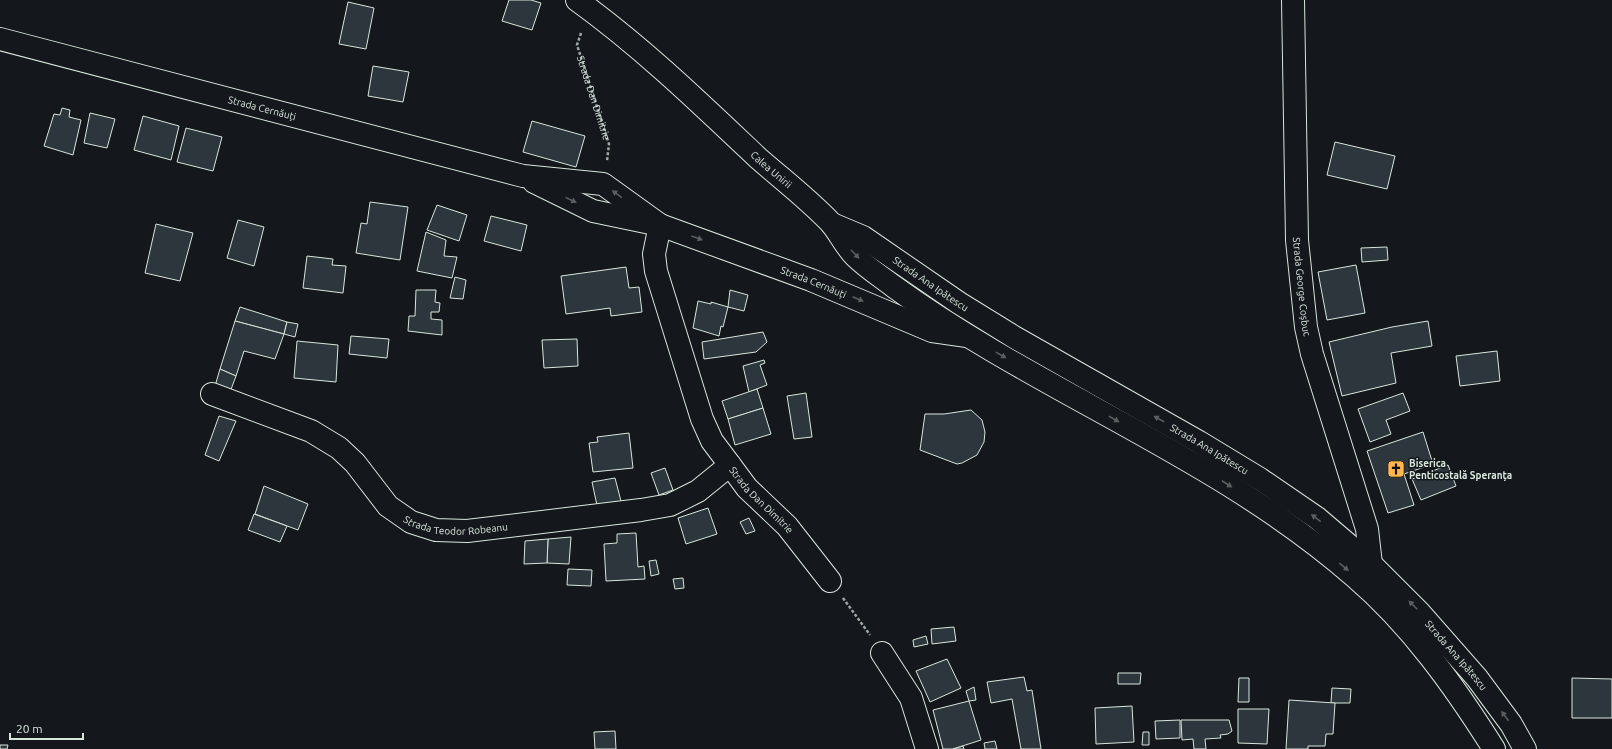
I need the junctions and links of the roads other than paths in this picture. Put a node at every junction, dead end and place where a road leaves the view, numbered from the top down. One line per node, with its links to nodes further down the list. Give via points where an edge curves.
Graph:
1 (1293, 0): 10 (street, Strada George Coșbuc, via 1297,240 1306,327 1312,354 1367,529)
2 (583, 4): 5 (street, Calea Unirii, via 638,47)
3 (0, 39): 4 (street, Strada Cernăuți)
4 (523, 176): 6 (street, Strada Cernăuți, one-way to 6, via 593,211); 6 (street, Strada Cernăuți, one-way to 4, via 603,184)
5 (831, 223): 7 (street, Calea Unirii, one-way to 7, via 854,255); 10 (street, Strada Ana Ipătescu, one-way to 5, via 1317,518 1260,479 959,303 863,237)
6 (660, 225): 7 (street, Strada Cernăuți, one-way to 7, via 811,280 932,331); 9 (street, Strada Dan Dimitrie, via 654,254 656,271 702,419 712,441)
7 (967, 336): 14 (street, Strada Ana Ipătescu, one-way to 14, via 1206,471 1310,540 1356,578 1398,619 1468,708)
8 (212, 394): 9 (street, Strada Teodor Robeanu, via 310,431 339,448 355,463 388,506 411,522 436,530 467,531 670,505 698,491)
9 (730, 465): 11 (street, Strada Dan Dimitrie, via 747,488 787,526)
10 (1371, 564): 15 (street, Strada Ana Ipătescu, one-way to 10, via 1511,724 1478,678 1419,612)
11 (830, 581)
12 (882, 653): 13 (street, via 911,698)
13 (927, 749)
14 (1494, 749)
15 (1525, 749)

